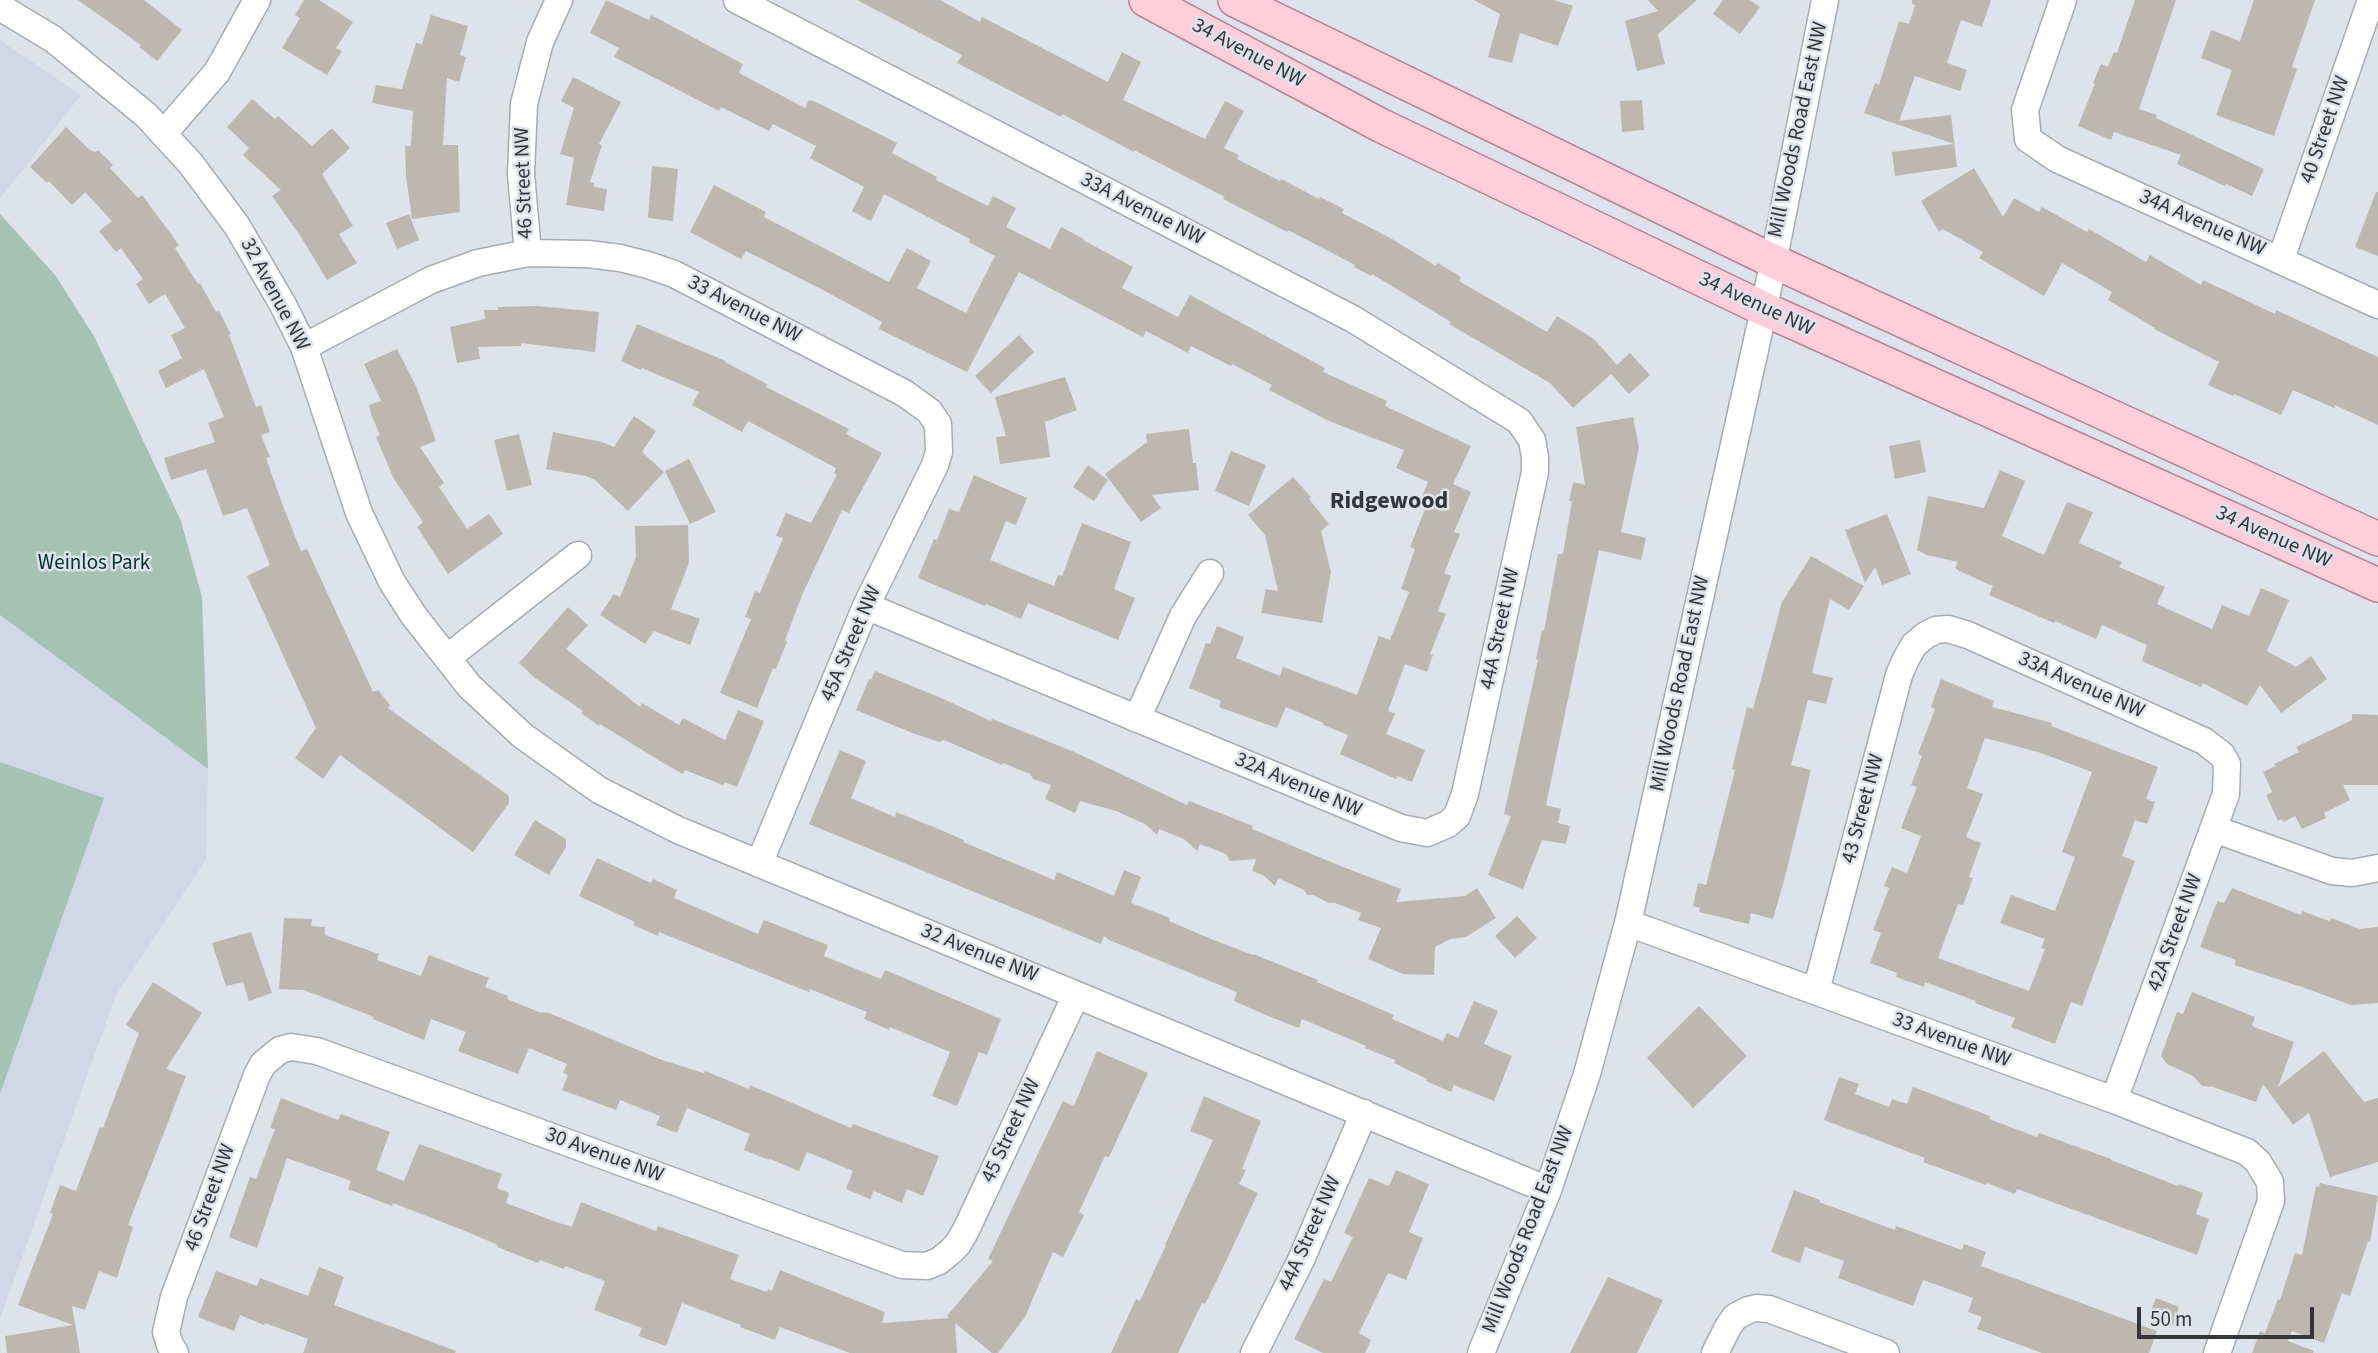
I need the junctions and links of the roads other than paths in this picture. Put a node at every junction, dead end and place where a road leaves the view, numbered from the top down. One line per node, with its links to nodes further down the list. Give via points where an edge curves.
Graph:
1 (257, 0): 10 (street, via 217,72)
2 (559, 0): 11 (street, 46 Street NW, via 540,42 524,104 521,174)
3 (737, 0): 18 (street, 33A Avenue NW, via 1353,319 1519,421)
4 (1146, 0): 15 (main road, 34 Avenue NW, via 1380,125)
5 (1235, 0): 13 (main road, 34 Avenue NW)
6 (1825, 0): 13 (street, Mill Woods Road East NW)
7 (2063, 0): 12 (street, 34A Avenue NW, via 2025,110 2028,139 2057,159)
8 (2371, 0): 12 (street, 40 Street NW)
9 (0, 7): 10 (street, 32 Avenue NW, via 53,39)
10 (164, 133): 16 (street, 32 Avenue NW, via 237,226)
11 (528, 253): 16 (street, 46 Street NW, via 478,263 431,280); 17 (street, 33 Avenue NW, via 620,258 674,274 904,393 929,411)
12 (2281, 259): 14 (street, 34A Avenue NW)
13 (1773, 261): 15 (street, Mill Woods Road East NW); 19 (main road, 34 Avenue NW)
14 (2378, 305)
15 (1764, 309): 22 (main road, 34 Avenue NW); 32 (street, Mill Woods Road East NW)
16 (304, 347): 25 (street, 32 Avenue NW, via 344,474 377,554 414,616)
17 (938, 424): 23 (street, 45A Street NW, via 935,465)
18 (1532, 440): 28 (street, 44A Street NW, via 1535,472)
19 (2378, 539)
20 (578, 555): 25 (street)
21 (1210, 573): 26 (street, via 1182,616)
22 (2378, 585)
23 (866, 606): 26 (street, 32A Avenue NW); 30 (street, 45A Street NW)
24 (1926, 635): 27 (street, 33A Avenue NW, via 1948,629 1968,635 2204,741); 33 (street, 43 Street NW, via 1910,652 1899,675)
25 (447, 658): 30 (street, 32 Avenue NW, via 470,687 523,736 599,790)
26 (1138, 719): 28 (street, 32A Avenue NW, via 1401,828 1427,833)
27 (2227, 764): 29 (street, 42A Street NW, via 2226,794)
28 (1457, 816)
29 (2214, 829): 31 (street, via 2332,871 2352,873); 36 (street, 42A Street NW)
30 (759, 864): 34 (street, 32 Avenue NW)
31 (2378, 867)
32 (1628, 923): 33 (street, 33 Avenue NW); 38 (street, Mill Woods Road East NW, via 1587,1074)
33 (1816, 992): 36 (street, 33 Avenue NW)
34 (1076, 995): 37 (street, 32 Avenue NW); 39 (street, 45 Street NW, via 958,1244)
35 (271, 1056): 39 (street, 30 Avenue NW, via 291,1047 317,1051 902,1265 927,1266); 40 (street, 46 Street NW, via 257,1075 174,1297 166,1332)
36 (2114, 1100): 45 (street, 33 Avenue NW, via 2247,1152 2265,1172 2271,1201)
37 (1364, 1113): 38 (street, 32 Avenue NW); 41 (street, 44A Street NW, via 1301,1260)
38 (1548, 1190): 42 (street, Mill Woods Road East NW)
39 (939, 1261)
40 (173, 1349)
41 (1254, 1353)
42 (1481, 1353)
43 (1715, 1353): 44 (street, via 1735,1317 1756,1308)
44 (1886, 1353)
45 (2217, 1353)

